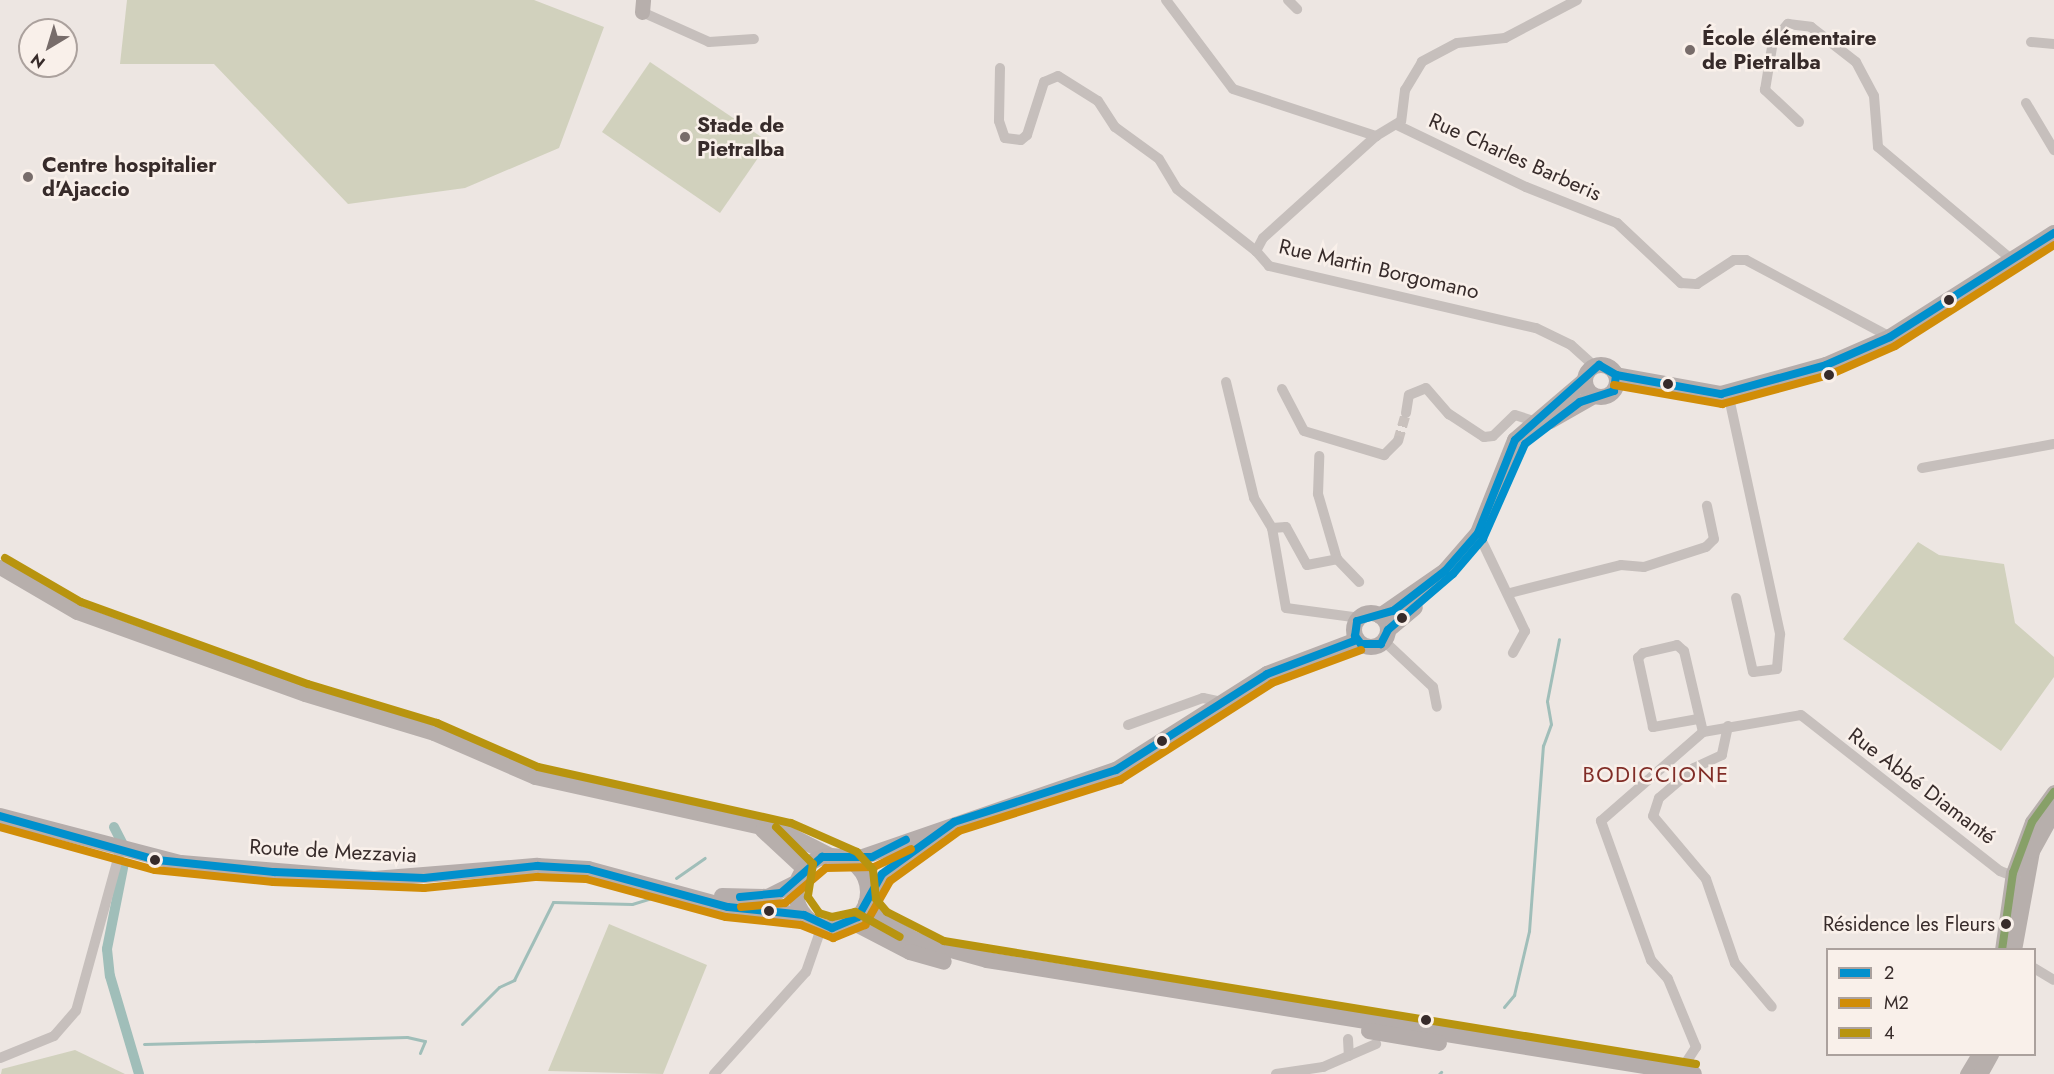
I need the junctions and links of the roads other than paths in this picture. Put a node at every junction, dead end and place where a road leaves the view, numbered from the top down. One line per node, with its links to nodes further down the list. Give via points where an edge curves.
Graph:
1 (1166, 0): 13 (street, via 1233,89)
2 (1288, 0): 5 (street)
3 (1577, 0): 12 (street, via 1505,38 1439,49 1412,75)
4 (642, 6): 6 (street, via 709,42)
5 (1297, 9)
6 (754, 39)
7 (2031, 42): 8 (street)
8 (2054, 44)
9 (1000, 68): 16 (street, via 999,121 1005,138 1021,140 1027,135 1044,82 1058,76 1098,100 1115,127 1159,159 1176,189)
10 (2026, 104): 14 (street)
11 (1799, 122): 17 (street, via 1765,90 1773,41 1788,24 1811,27 1856,62 1874,96 1878,147)
12 (1397, 125): 13 (street, Rue Martin Borgomano); 18 (street, Rue Charles Barberis, via 1526,187 1617,223 1682,282 1697,284 1734,260 1746,260)
13 (1376, 136): 16 (street, Rue Martin Borgomano, via 1263,238)
14 (2054, 150)
15 (2054, 233): 17 (main road)
16 (1256, 251): 19 (street, Rue Martin Borgomano, via 1269,266 1396,291 1536,328 1571,345)
17 (2012, 260): 18 (main road)
18 (1890, 337): 24 (main road, via 1826,366)
19 (1594, 366): 20 (main road, via 1609,367); 21 (main road)
20 (1616, 375): 24 (main road); 25 (main road, via 1610,395)
21 (1584, 381): 25 (main road); 27 (main road)
22 (1226, 382): 33 (street, via 1254,498)
23 (1282, 389): 28 (street, via 1305,431 1384,454)
24 (1728, 393): 39 (street, via 1780,634 1777,669 1753,672)
25 (1594, 396): 34 (main road, via 1558,415 1525,444)
26 (1406, 412): 27 (street, via 1409,395 1426,388 1449,414 1484,437 1493,436 1515,415)
27 (1534, 421): 34 (main road, via 1506,455)
28 (1398, 441)
29 (2054, 444): 31 (street)
30 (1319, 456): 35 (street, via 1318,494)
31 (1922, 468)
32 (1707, 506): 38 (street, via 1714,539 1707,547 1644,567 1621,565)
33 (1272, 528): 35 (street, via 1286,527 1307,565); 40 (street, via 1286,608)
34 (1481, 536): 38 (street); 41 (main road)
35 (1337, 559): 37 (street)
36 (0, 567): 54 (main road, via 77,612 305,694 434,733 535,777)
37 (1359, 582)
38 (1510, 593): 43 (street, via 1525,631)
39 (1736, 598)
40 (1360, 618): 41 (main road); 42 (main road, via 1355,626)
41 (1384, 629): 42 (main road, via 1371,647); 45 (street, via 1433,687)
42 (1357, 640): 44 (main road, via 1267,674)
43 (1513, 653)
44 (1222, 702): 47 (street, via 1203,698); 53 (main road, via 1116,770)
45 (1437, 707)
46 (1698, 719): 46 (street, via 1684,651 1677,645 1643,653 1638,658 1653,728); 49 (street)
47 (1128, 725)
48 (1728, 726): 49 (street); 59 (street, Rue Abbé Diamanté, via 1801,715); 68 (street, via 1727,746 1716,762 1694,768 1659,798 1653,816 1706,879 1735,963)
49 (1703, 732): 75 (street, via 1601,821 1651,960 1668,979 1696,1047)
50 (2054, 792): 59 (main road, via 2032,822)
51 (2054, 811): 59 (main road)
52 (0, 816): 55 (main road, Route de Mezzavia)
53 (954, 822): 57 (main road); 61 (main road)
54 (757, 826): 56 (main road, via 788,833); 58 (main road, via 790,850)
55 (120, 851): 60 (main road, Route de Mezzavia, via 181,863 374,879 537,866 588,869); 74 (street, via 76,1011 54,1036)
56 (832, 856): 57 (main road); 58 (main road)
57 (851, 861): 61 (main road, via 864,875)
58 (801, 875): 60 (main road, Route de Mezzavia, via 768,897); 62 (main road, via 797,899)
59 (2018, 878): 65 (main road)
60 (668, 888): 62 (main road, Route de Mezzavia, via 728,907)
61 (867, 897): 63 (main road); 75 (main road, via 880,920 915,940 987,960)
62 (804, 915): 64 (main road)
63 (852, 922): 64 (main road); 78 (main road, via 910,952 1002,973)
64 (822, 927): 76 (street, via 806,972)
65 (2007, 948)
66 (2036, 969): 67 (street)
67 (2054, 980)
68 (1772, 1006)
69 (1348, 1039): 71 (street)
70 (1376, 1044): 71 (street)
71 (1349, 1056): 77 (street, via 1323,1067)
72 (1977, 1056): 79 (main road)
73 (1990, 1056): 80 (main road)
74 (0, 1058)
75 (1690, 1068)
76 (714, 1074)
77 (1276, 1074)
78 (1636, 1074)
79 (1967, 1074)
80 (1980, 1074)

